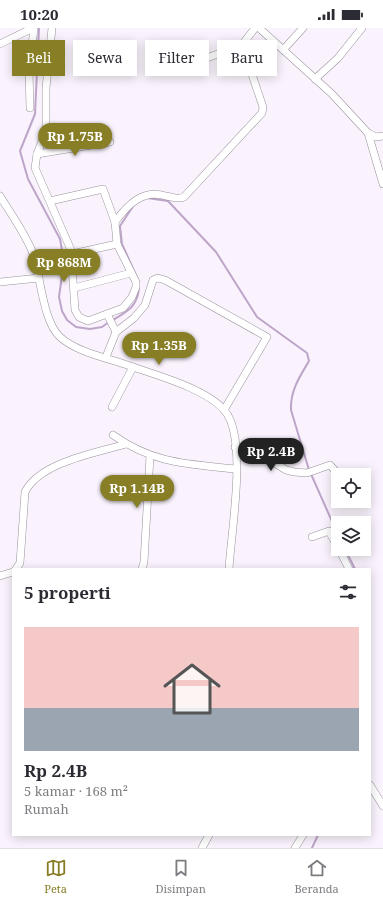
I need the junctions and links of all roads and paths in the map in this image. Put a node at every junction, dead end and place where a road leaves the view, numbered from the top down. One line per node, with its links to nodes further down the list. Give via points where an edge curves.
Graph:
1 (33, 28): 7 (street); 11 (street, via 29,71)
2 (52, 28): 15 (street, via 46,88 46,131)
3 (260, 28): 6 (street); 8 (street)
4 (302, 28): 8 (street)
5 (362, 28): 10 (street, via 338,58)
6 (247, 40)
7 (0, 44)
8 (283, 50): 10 (street)
9 (252, 76): 19 (street, via 263,107 262,113 184,197 158,194 142,196 127,207)
10 (315, 79): 12 (street)
11 (30, 108)
12 (368, 133): 13 (street, via 376,137); 16 (street)
13 (383, 136)
14 (110, 142): 15 (street)
15 (37, 154): 18 (street, via 36,172)
16 (383, 184)
17 (0, 196): 23 (street, via 26,239)
18 (50, 201): 19 (street, via 102,188); 21 (street)
19 (116, 222): 20 (street)
20 (117, 244): 21 (street); 22 (street)
21 (72, 254): 25 (street)
22 (131, 273): 25 (street); 26 (street, via 136,282 135,292 123,308)
23 (39, 278): 24 (street); 28 (street, via 51,321 60,336 80,348)
24 (0, 282)
25 (74, 288): 26 (street, via 75,310 79,317 88,321)
26 (107, 314): 27 (street)
27 (115, 331): 28 (street); 31 (street, via 134,318 145,305 153,280 158,278 265,335 266,339)
28 (106, 357): 29 (street)
29 (133, 367): 30 (street); 31 (street, via 189,388)
30 (112, 406)
31 (224, 410): 34 (street, via 232,424)
32 (113, 435): 33 (street)
33 (126, 444): 35 (street); 41 (street, via 65,463 34,478 25,492 20,563)
34 (235, 447): 36 (street, via 260,453 286,470 307,473 330,465); 37 (street)
35 (150, 456): 37 (street, via 173,462); 42 (street)
36 (333, 468)
37 (236, 469): 43 (street)
38 (331, 536): 39 (street, via 329,532)
39 (312, 537)
40 (342, 556): 44 (street)
41 (17, 568)
42 (142, 568)
43 (229, 568)
44 (348, 568)
45 (12, 572): 46 (street)
46 (0, 576)
47 (371, 787): 48 (street)
48 (383, 806)
49 (208, 836): 51 (street)
50 (302, 836): 52 (street)
51 (202, 848)
52 (295, 848)

